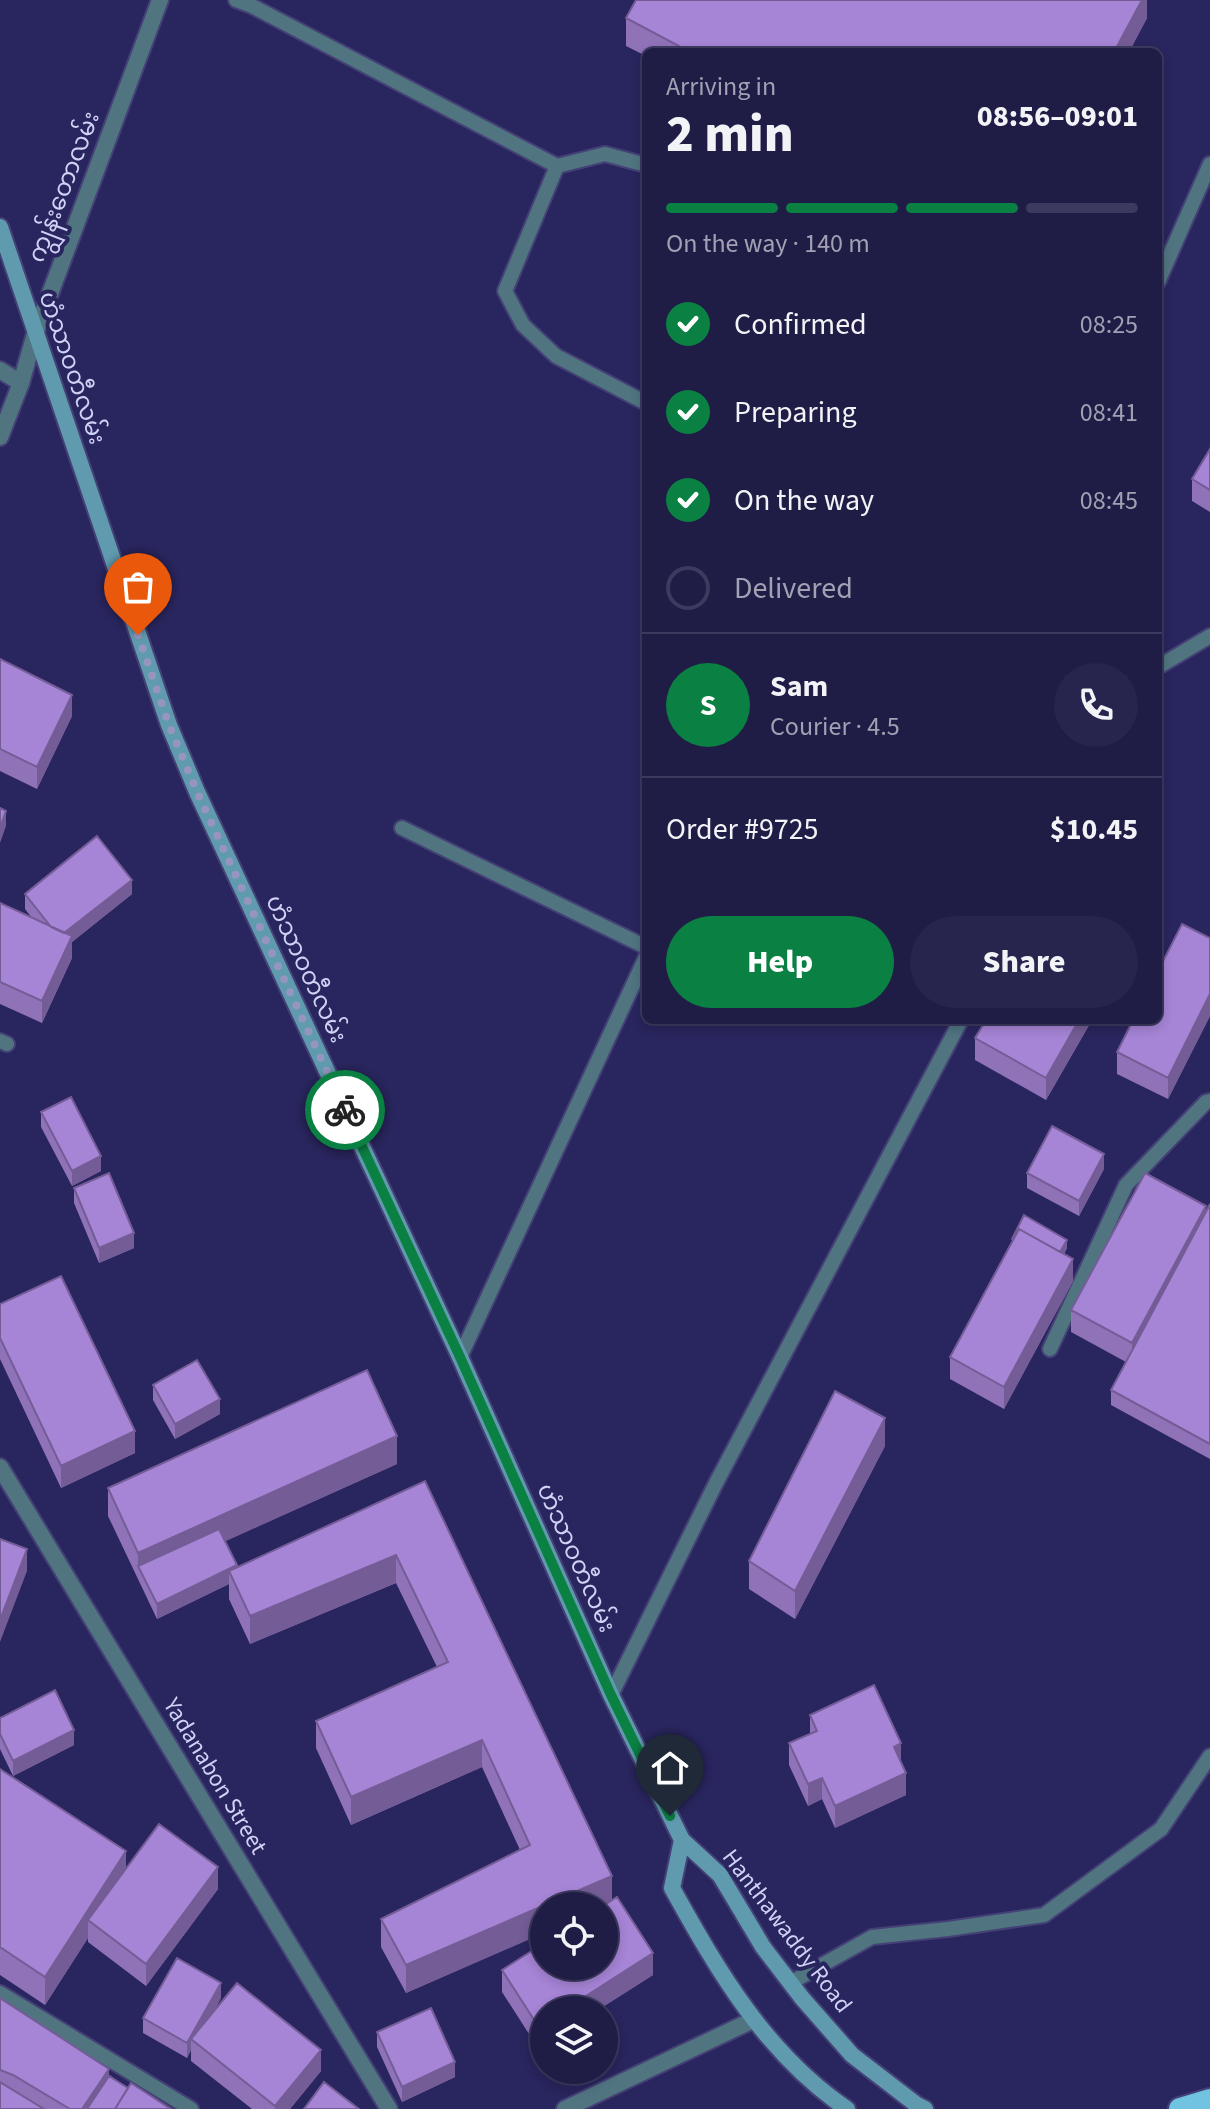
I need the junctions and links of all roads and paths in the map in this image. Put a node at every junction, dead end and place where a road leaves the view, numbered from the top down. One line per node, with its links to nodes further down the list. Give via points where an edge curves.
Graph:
1 (160, 0): 8 (street, ကျွန်းတောလမ်း)
2 (236, 0): 5 (lane)
3 (642, 164): 5 (lane, via 605,154)
4 (1210, 164): 7 (lane)
5 (557, 166): 11 (lane, via 505,291 523,325 556,356)
6 (0, 227): 8 (main road, ဟံသာဝတီလမ်း)
7 (1162, 273)
8 (35, 334): 10 (street, ကျွန်းတောလမ်း); 21 (main road, ဟံသာဝတီလမ်း, via 169,725)
9 (0, 370): 10 (street)
10 (21, 383): 12 (street, ကျွန်းတောလမ်း)
11 (642, 401)
12 (0, 437)
13 (1210, 636): 14 (lane)
14 (1162, 665)
15 (402, 828): 16 (lane)
16 (642, 945)
17 (642, 966): 21 (lane)
18 (959, 1024): 23 (lane, via 716,1483)
19 (1210, 1101): 20 (lane, via 1126,1185)
20 (1050, 1349)
21 (460, 1357): 23 (main road, ဟံသာဝတီလမ်း)
22 (0, 1467): 32 (street, Yadanabon Street)
23 (611, 1695): 25 (main road, ဟံသာဝတီလမ်း)
24 (1210, 1756): 26 (lane, via 1161,1829 1044,1915 872,1937)
25 (682, 1840): 26 (main road, Hanthawaddy Road, via 720,1875); 28 (main road, via 672,1888)
26 (790, 1983): 34 (main road, Hanthawaddy Road, via 852,2055)
27 (0, 1993): 31 (lane)
28 (753, 2020): 30 (main road); 33 (street)
29 (1210, 2100): 35 (highway)
30 (841, 2108)
31 (191, 2109)
32 (389, 2109)
33 (565, 2109)
34 (925, 2109)
35 (1180, 2109)

